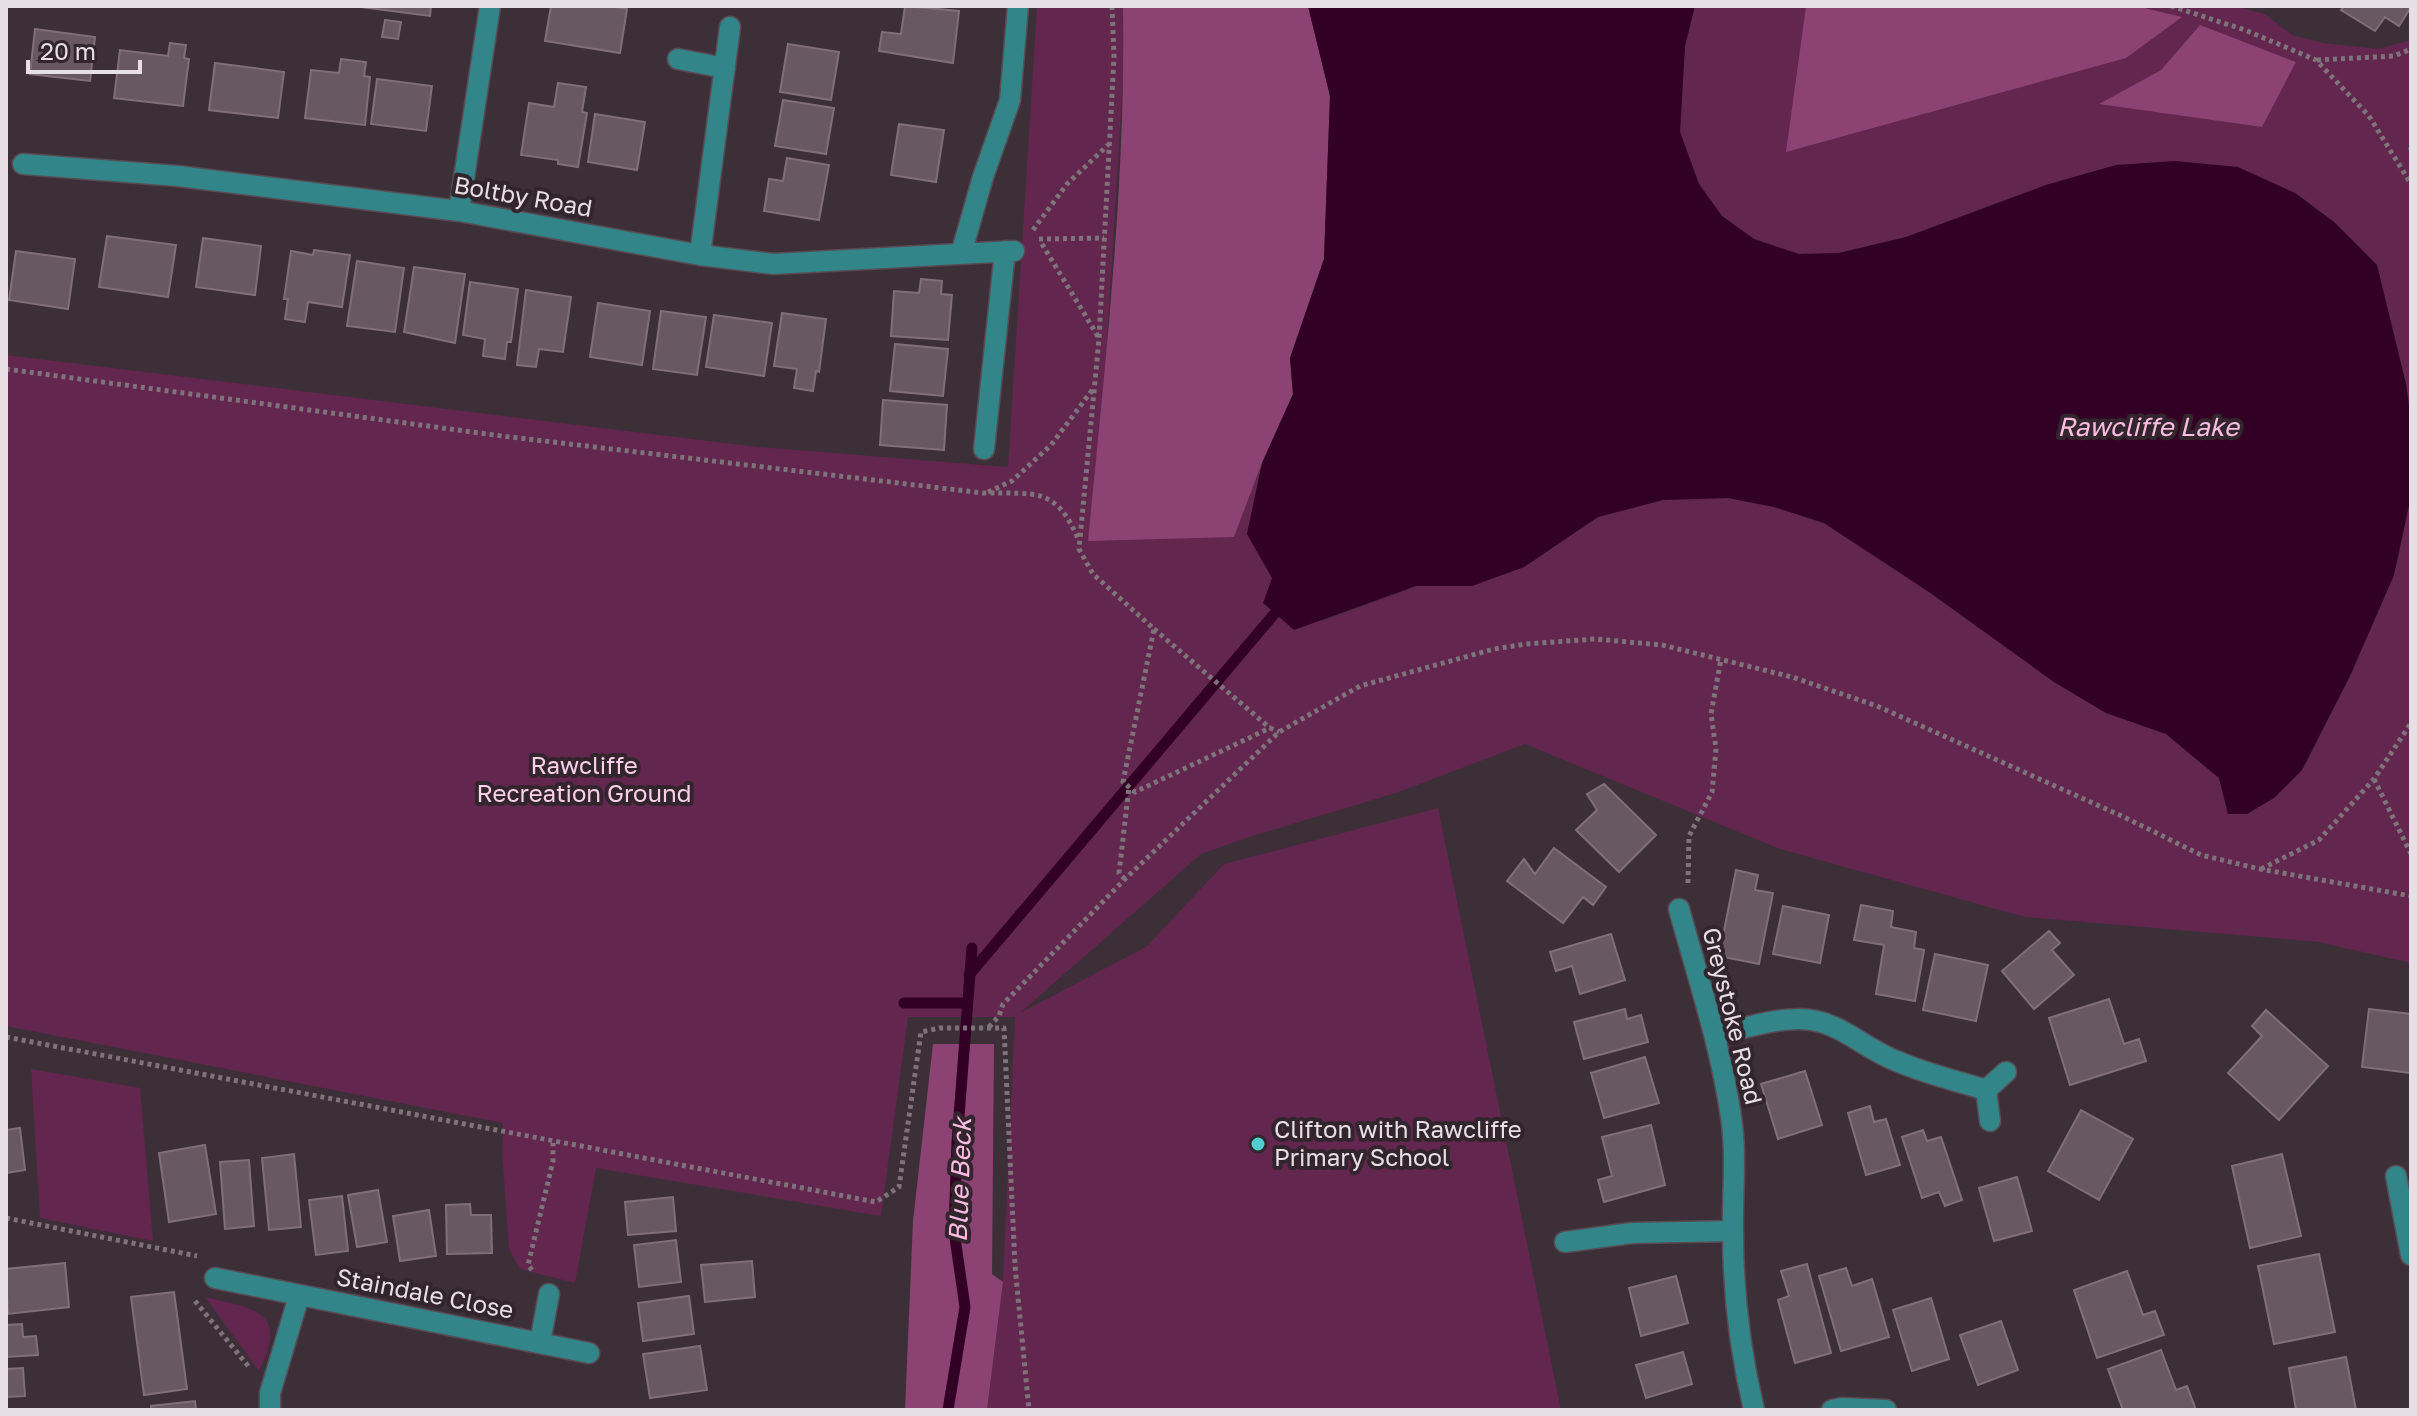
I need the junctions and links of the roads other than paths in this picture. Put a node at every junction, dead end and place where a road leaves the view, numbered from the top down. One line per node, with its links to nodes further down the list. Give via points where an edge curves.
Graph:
1 (490, 6): 7 (street)
2 (1018, 6): 8 (street, via 1010,100)
3 (730, 27): 5 (street)
4 (678, 59): 5 (street)
5 (725, 68): 9 (street)
6 (23, 164): 7 (street, Boltby Road, via 178,176)
7 (459, 211): 9 (street, Boltby Road)
8 (961, 254): 9 (street, Boltby Road, via 773,264); 10 (street, Boltby Road, via 1015,247)
9 (700, 255)
10 (984, 449)
11 (1679, 909): 12 (street, Greystoke Road)
12 (1715, 1035): 14 (street, via 1781,1020 1825,1022 1898,1062); 17 (street, Greystoke Road, via 1732,1119)
13 (2006, 1072): 14 (street)
14 (1986, 1090): 15 (street)
15 (1990, 1121)
16 (2396, 1176): 19 (street)
17 (1733, 1231): 18 (street, via 1632,1233); 26 (street, Greystoke Road, via 1736,1315)
18 (1565, 1242)
19 (2411, 1255)
20 (215, 1278): 22 (street, Staindale Close)
21 (549, 1294): 23 (street, Staindale Close)
22 (299, 1296): 23 (street, Staindale Close); 25 (street, Staindale Close)
23 (540, 1343): 24 (street, Staindale Close)
24 (589, 1353)
25 (270, 1402)
26 (1754, 1410)
27 (1832, 1410): 28 (street)
28 (1886, 1410)

